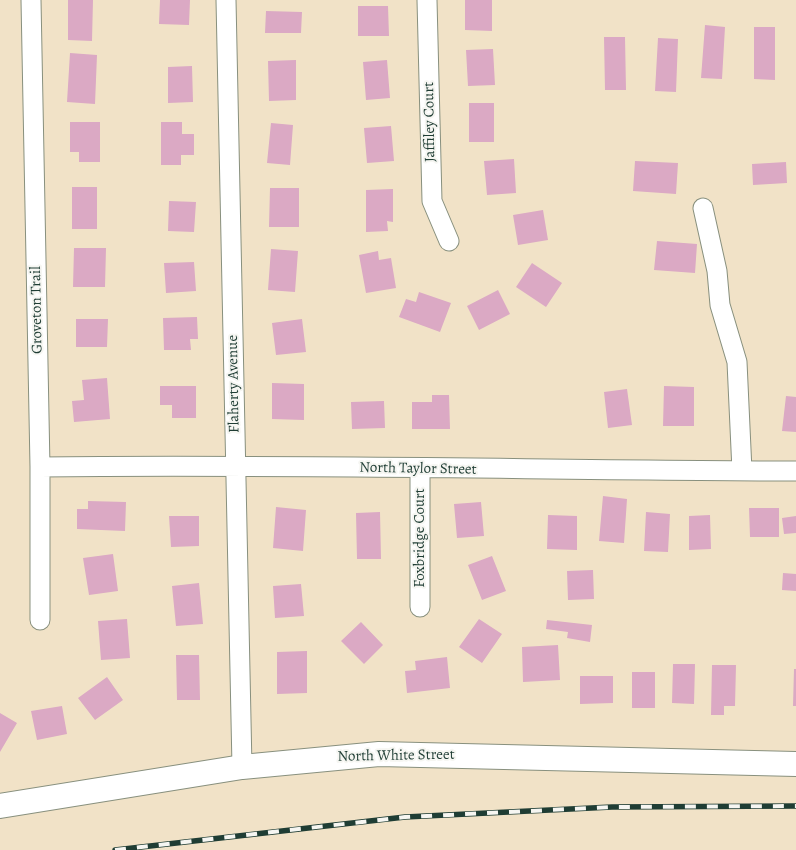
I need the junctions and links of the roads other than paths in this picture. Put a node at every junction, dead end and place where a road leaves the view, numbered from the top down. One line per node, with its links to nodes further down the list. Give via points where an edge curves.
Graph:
1 (31, 0): 7 (street, Groveton Trail)
2 (226, 0): 6 (street, Flaherty Avenue)
3 (427, 0): 5 (street, Jaffiley Court, via 432,200)
4 (703, 208): 9 (street, via 717,271 720,305 737,362)
5 (448, 241)
6 (236, 465): 7 (street, North Taylor Street); 8 (street, North Taylor Street); 14 (street, Flaherty Avenue)
7 (40, 466): 12 (street, Groveton Trail)
8 (420, 469): 9 (street, North Taylor Street); 11 (street, Foxbridge Court)
9 (742, 471): 10 (street, North Taylor Street)
10 (796, 472)
11 (420, 607)
12 (40, 620)
13 (796, 764): 14 (main road, North White Street, via 379,754)
14 (242, 767): 15 (main road, North White Street)
15 (0, 806)

